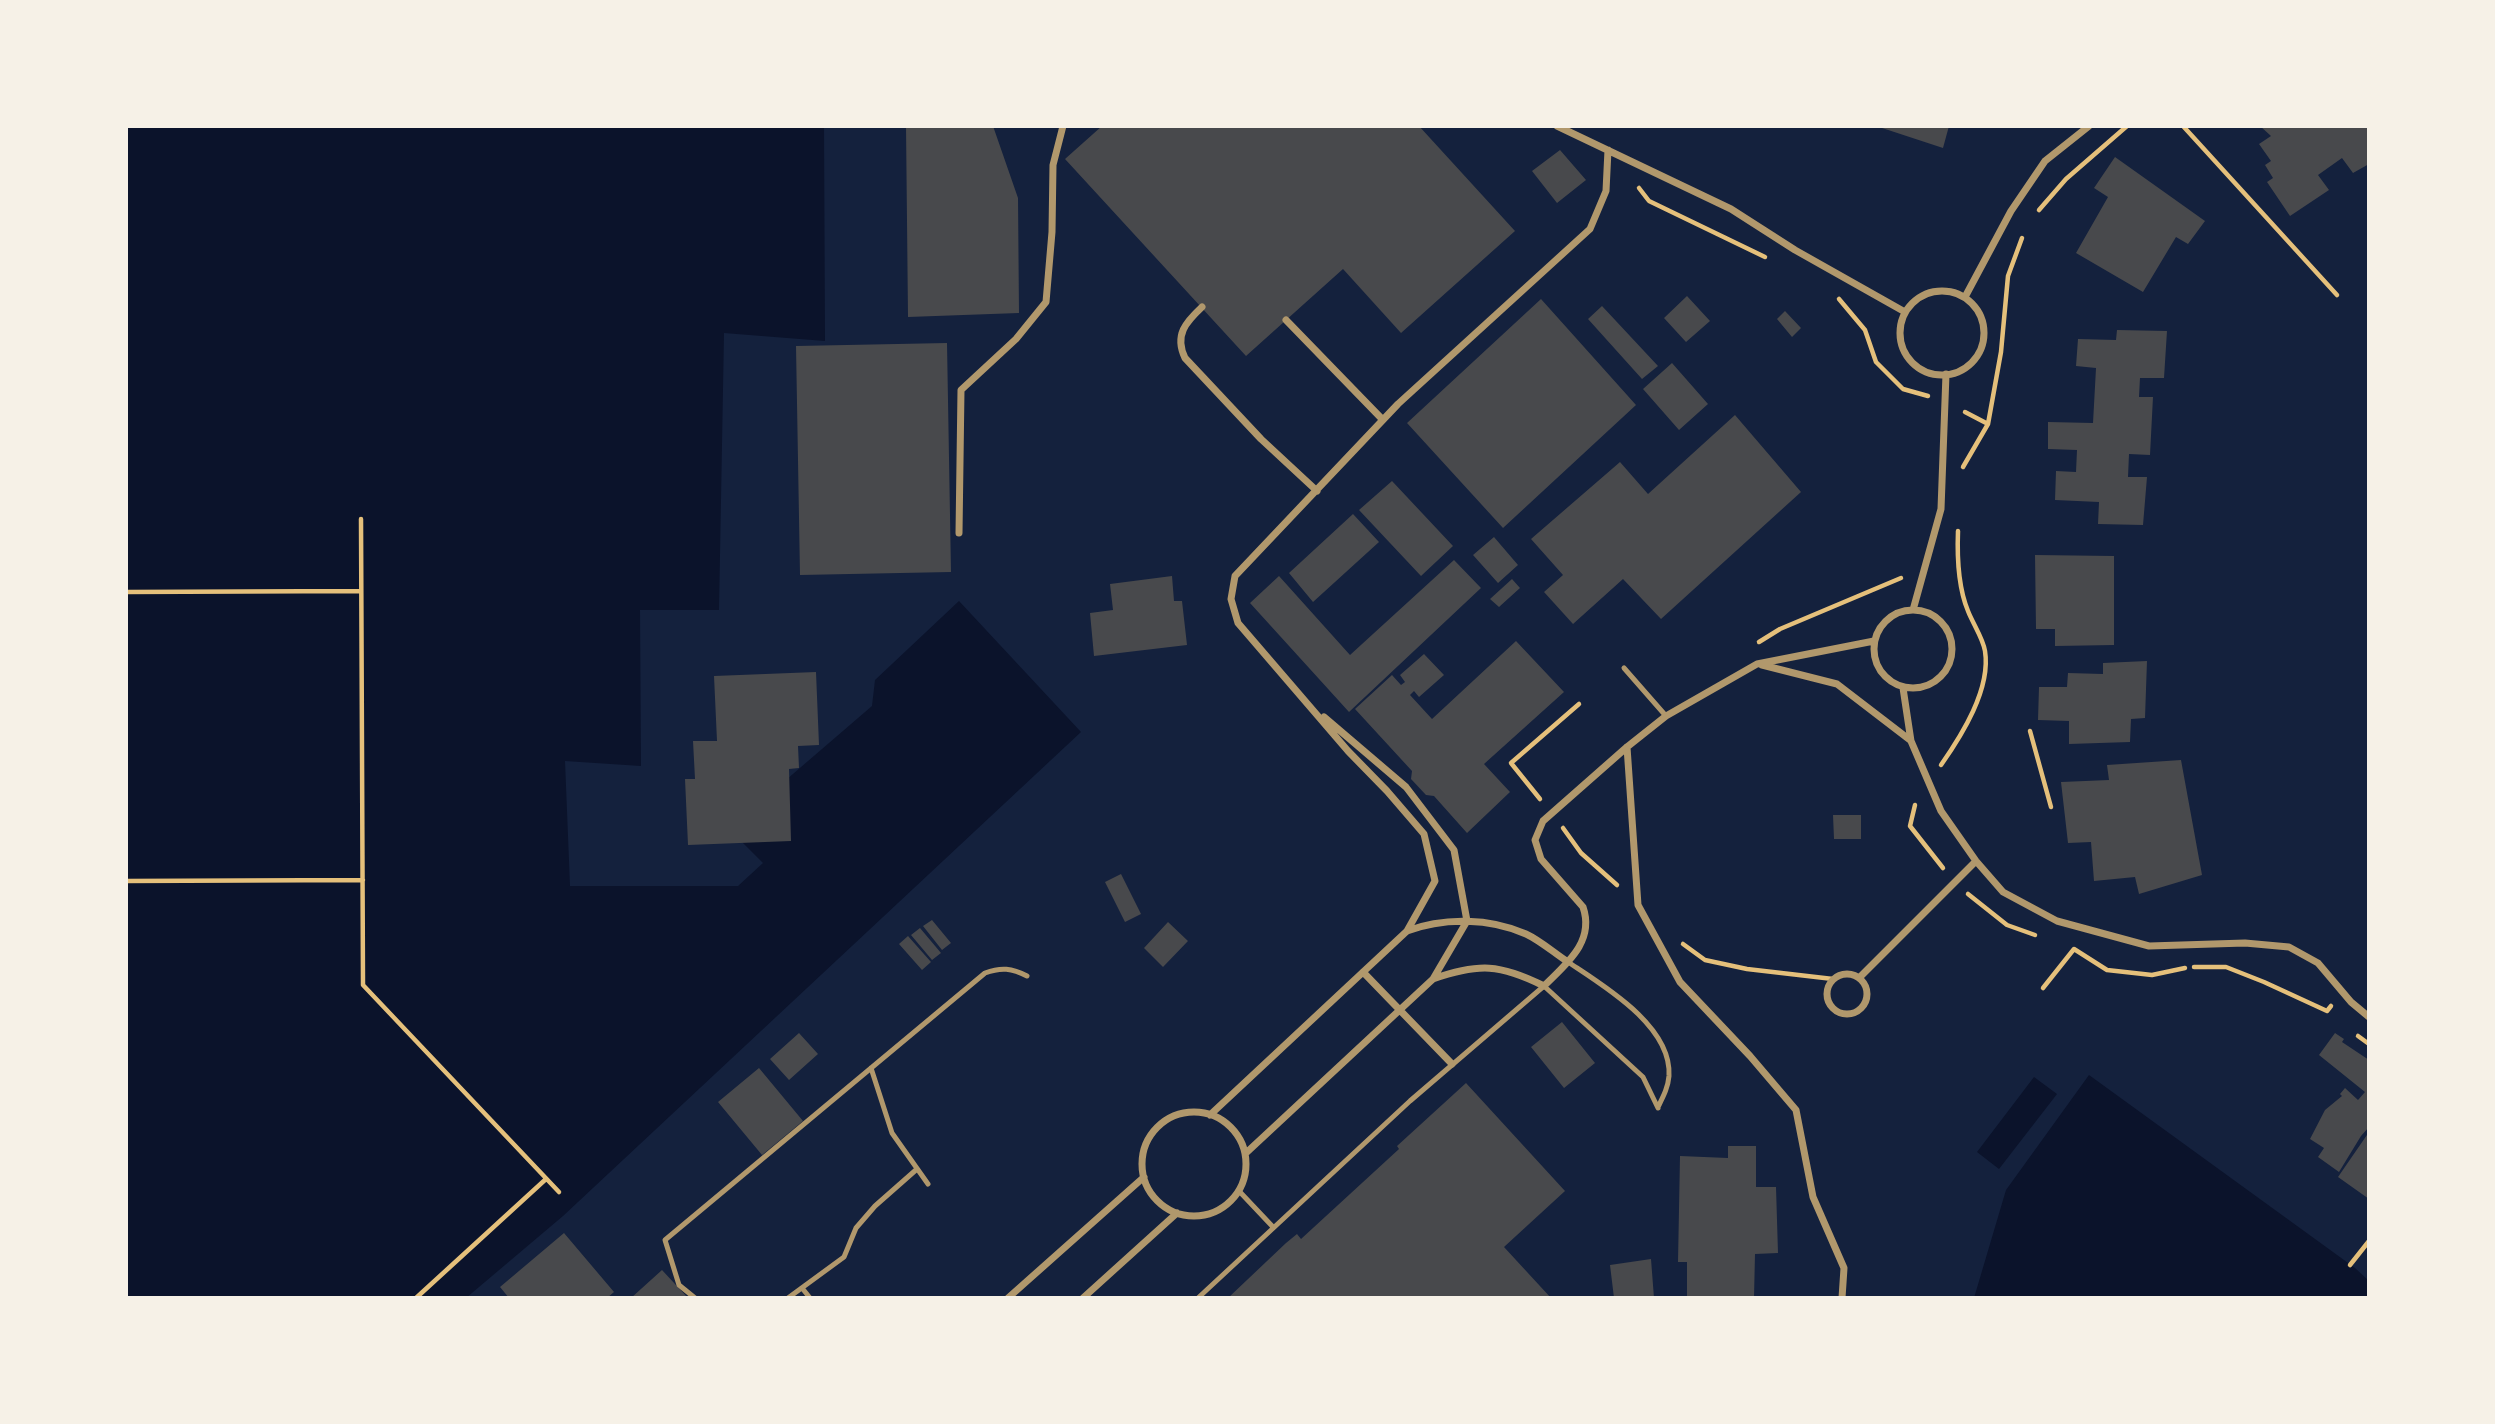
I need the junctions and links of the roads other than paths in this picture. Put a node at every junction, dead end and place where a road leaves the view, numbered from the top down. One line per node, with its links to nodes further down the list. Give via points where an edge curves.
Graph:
1 (1063, 126): 12 (street, via 1053,165 1046,302 1016,339 961,390)
2 (1557, 126): 4 (street)
3 (2089, 126): 5 (street, via 2045,161 2011,211)
4 (1608, 150): 7 (street, via 1731,209); 10 (street, via 1606,191 1590,229)
5 (1965, 297): 7 (street, via 1953,292 1927,293); 9 (street, via 1976,307 1985,335 1972,362)
6 (1202, 307): 11 (street, via 1182,328 1185,358)
7 (1905, 312): 9 (street, via 1900,335 1910,360 1932,373)
8 (1286, 320): 10 (street)
9 (1946, 374): 13 (street, via 1941,509)
10 (1383, 420): 11 (street)
11 (1317, 491): 18 (street, via 1235,576 1231,599 1238,622)
12 (959, 533)
13 (1913, 610): 14 (street, via 1888,619); 17 (street, via 1938,618 1947,628 1953,654 1941,678 1916,689)
14 (1874, 641): 15 (street); 17 (street, via 1876,665)
15 (1757, 664): 19 (street); 20 (street, via 1836,684)
16 (1624, 668): 19 (lane)
17 (1903, 688): 20 (street)
18 (1307, 702): 23 (street, via 1406,787 1454,850); 24 (street, via 1424,835 1435,881)
19 (1666, 716): 21 (street)
20 (1911, 741): 22 (street, via 1941,811)
21 (1627, 747): 25 (street, via 1543,821 1535,840 1541,859 1586,915 1585,939); 50 (street, via 1638,905 1680,982 1796,1110 1813,1197 1844,1268)
22 (1976, 861): 28 (street); 32 (street, via 2003,892 2057,921 2081,928 2149,946 2245,943 2289,947 2318,963)
23 (1467, 921): 24 (street); 25 (street, via 1526,934); 29 (street)
24 (1407, 930): 26 (street)
25 (1568, 962): 30 (street); 30 (lane, via 1615,993 1658,1036 1669,1076 1658,1108 1643,1076)
26 (1363, 972): 31 (street); 35 (street)
27 (1027, 976): 34 (lane, via 1002,968 985,973)
28 (1859, 978): 28 (street, via 1867,989 1865,1005 1847,1015 1834,1010 1827,998 1833,979 1847,974)
29 (1433, 979): 30 (street, via 1461,969 1489,967 1518,973); 31 (street)
30 (1544, 986): 33 (lane)
31 (1399, 1009): 33 (street); 36 (street)
32 (2369, 1017)
33 (1452, 1064): 42 (lane)
34 (871, 1068): 37 (lane, via 892,1133); 44 (lane, via 665,1240 679,1285)
35 (1210, 1115): 36 (street, via 1226,1123); 38 (street, via 1193,1112 1160,1125 1147,1141)
36 (1246, 1153): 40 (street)
37 (917, 1169): 39 (lane); 43 (lane, via 856,1228 844,1257)
38 (1144, 1177): 41 (street, via 1162,1205); 47 (street)
39 (928, 1184)
40 (1239, 1191): 41 (street, via 1223,1208 1201,1216); 42 (lane)
41 (1177, 1213): 48 (street)
42 (1273, 1227): 49 (lane)
43 (802, 1289): 45 (lane); 46 (lane)
44 (695, 1298)
45 (788, 1298)
46 (810, 1298)
47 (1008, 1298)
48 (1083, 1298)
49 (1198, 1298)
50 (1842, 1298)

